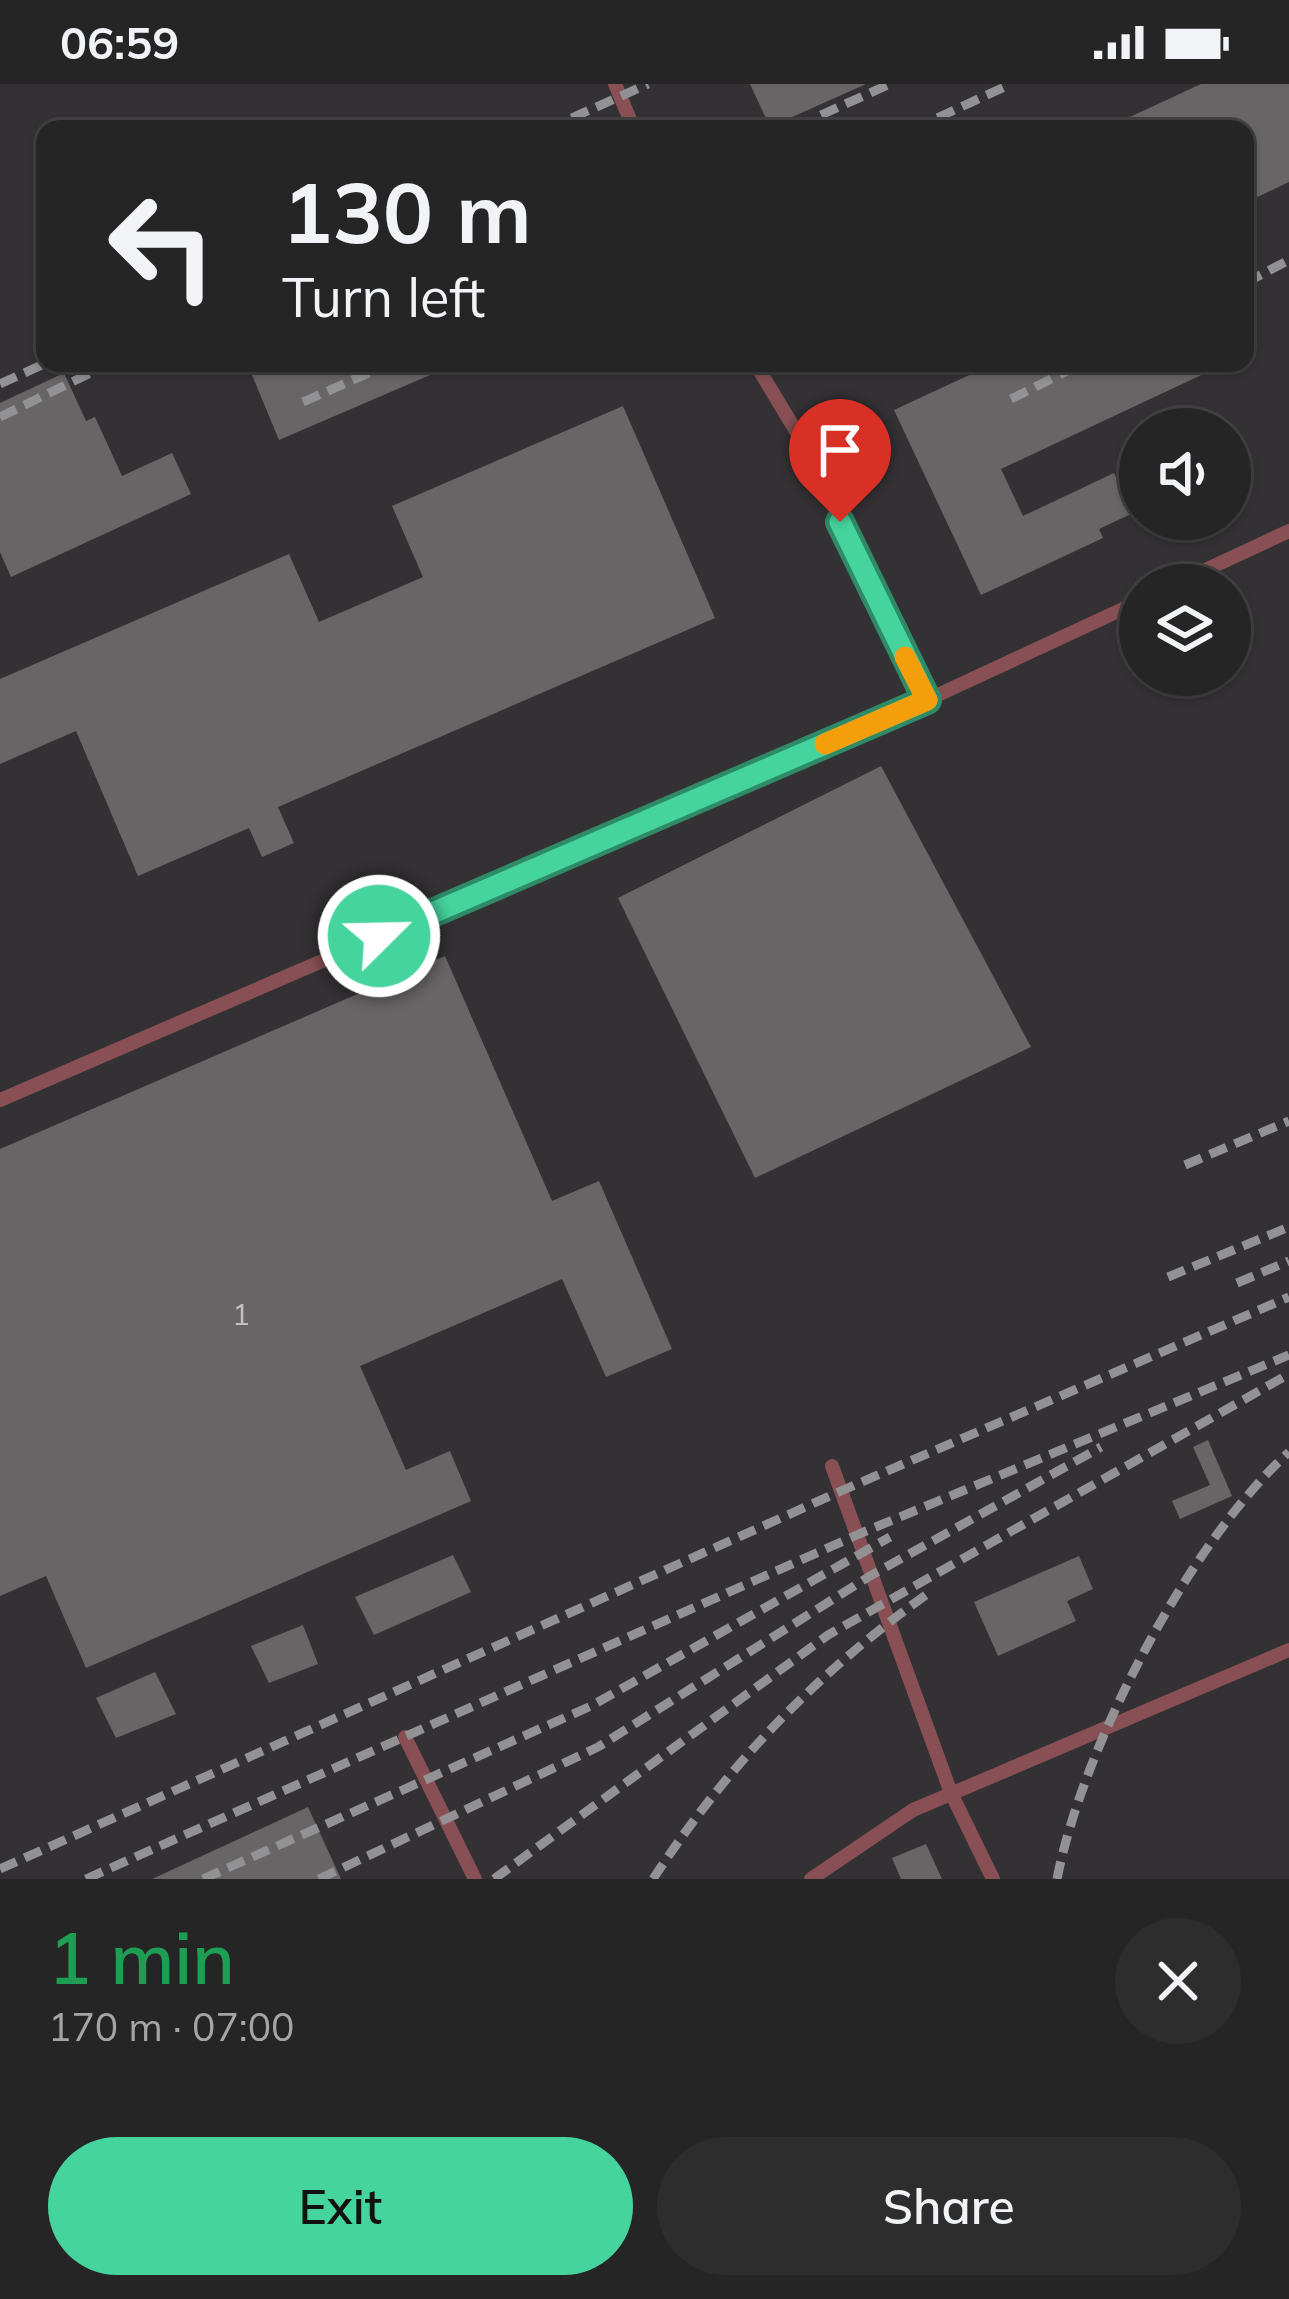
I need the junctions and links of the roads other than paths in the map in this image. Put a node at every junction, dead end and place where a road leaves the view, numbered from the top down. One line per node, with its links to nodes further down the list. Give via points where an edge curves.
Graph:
1 (615, 84): 2 (lane)
2 (630, 120)
3 (760, 372): 7 (lane, via 808,452)
4 (1289, 531): 5 (lane)
5 (1218, 564)
6 (1119, 611): 7 (lane)
7 (927, 700): 8 (lane)
8 (0, 1100)
9 (832, 1466): 12 (lane)
10 (1289, 1650): 12 (lane)
11 (405, 1737): 13 (lane)
12 (951, 1793): 14 (lane); 15 (lane)
13 (475, 1879)
14 (811, 1879)
15 (993, 1879)

